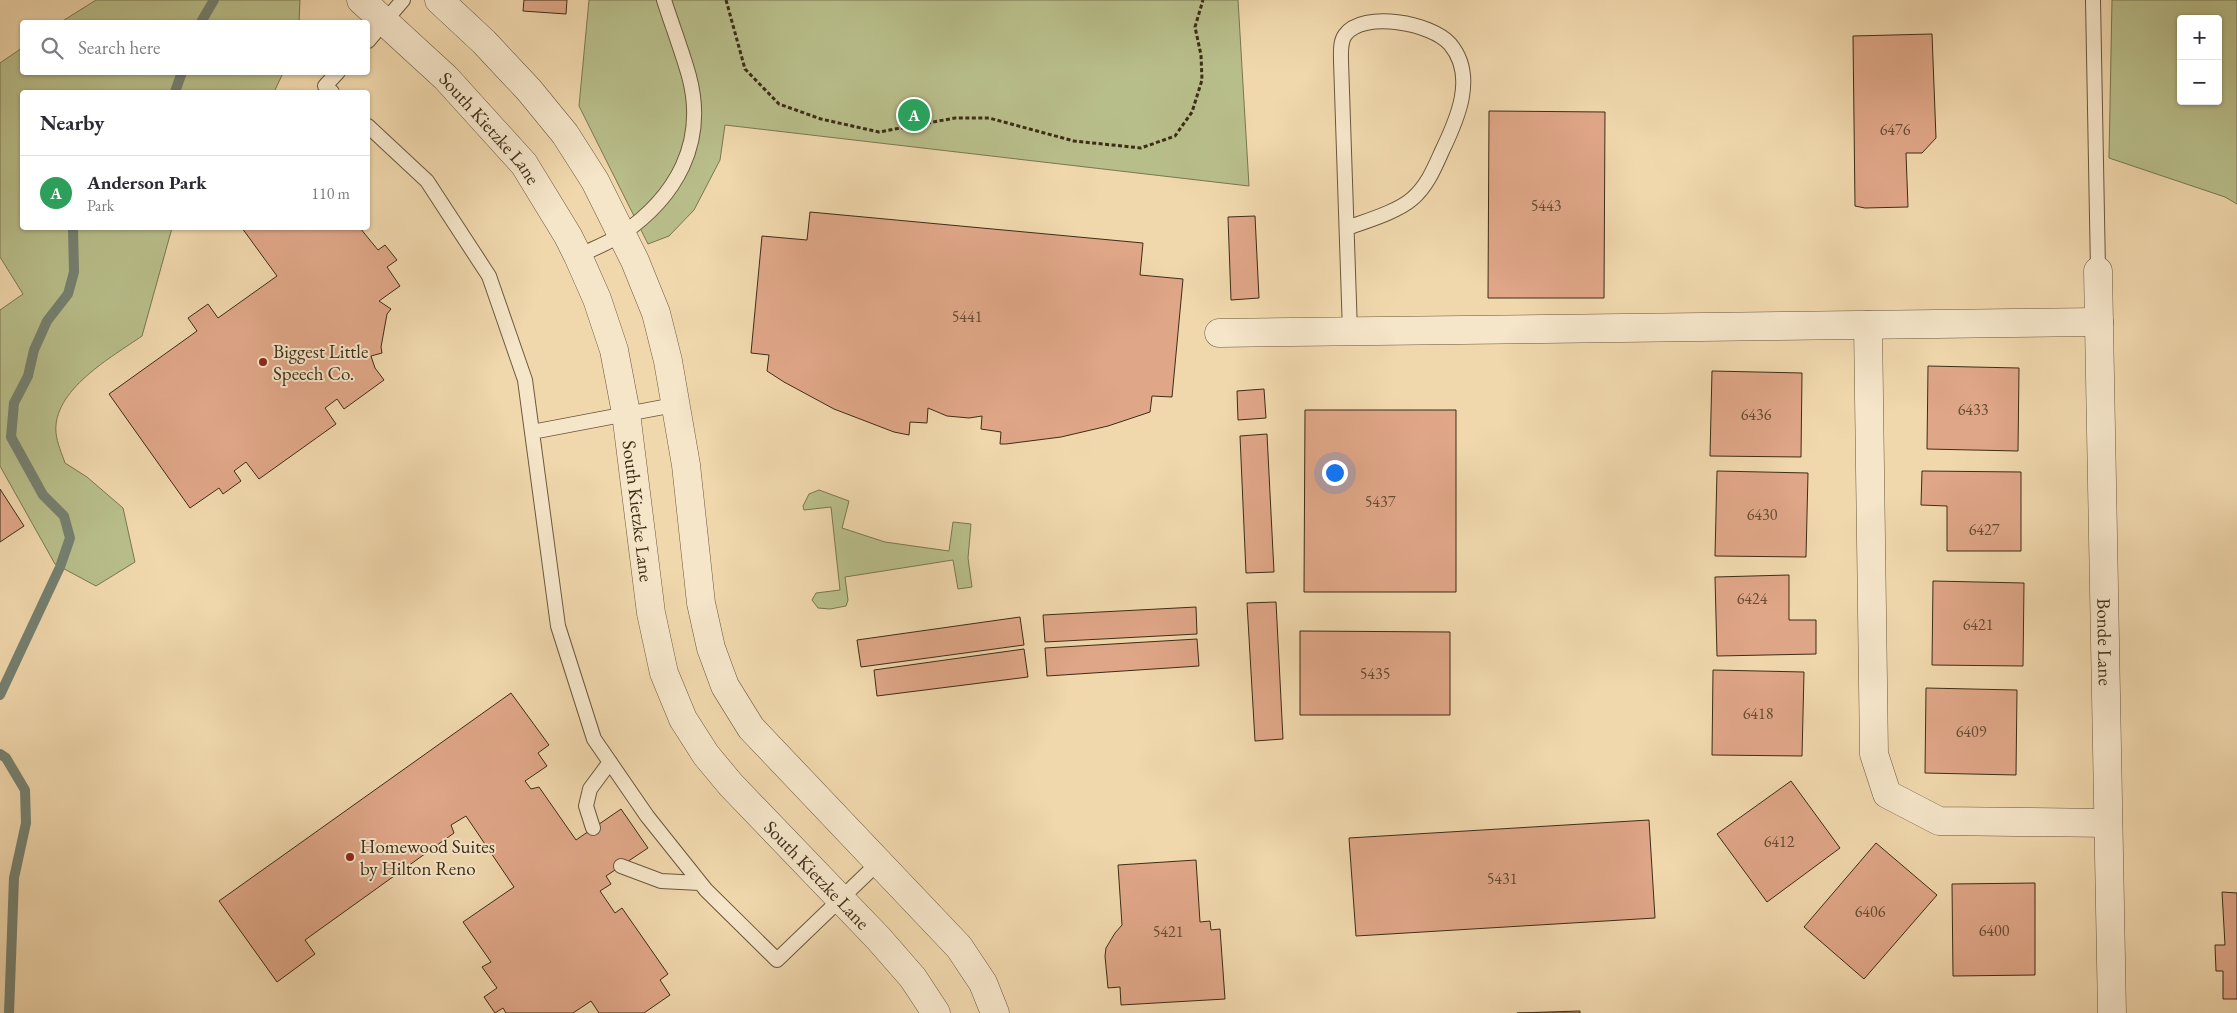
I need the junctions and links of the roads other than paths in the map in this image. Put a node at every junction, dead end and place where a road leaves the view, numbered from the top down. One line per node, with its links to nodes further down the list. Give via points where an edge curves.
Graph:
1 (360, 0): 6 (street, South Kietzke Lane)
2 (403, 0): 6 (lane)
3 (439, 0): 11 (street, via 523,83 565,134 595,181)
4 (664, 0): 11 (lane, via 690,78 694,112 692,137 677,180 652,211)
5 (2093, 0): 13 (lane)
6 (376, 32): 12 (street, South Kietzke Lane, via 446,78 524,164)
7 (335, 75): 8 (lane, via 325,86)
8 (330, 90)
9 (370, 128): 20 (lane, via 427,181 489,276 524,380)
10 (1346, 228): 10 (lane, via 1342,43 1346,34 1373,22 1401,22 1435,33 1450,44 1463,81 1455,124 1428,182 1411,200); 16 (lane)
11 (621, 235): 12 (lane); 18 (street, via 656,313 668,361)
12 (578, 256): 19 (street, South Kietzke Lane, via 614,350)
13 (2098, 271): 14 (street, Bonde Lane)
14 (2099, 322): 15 (street); 22 (street, Bonde Lane)
15 (1868, 325): 16 (street); 22 (street, via 1874,754 1887,794 1939,822)
16 (1350, 332): 17 (street)
17 (1219, 333)
18 (674, 405): 19 (lane); 24 (street, via 687,475 701,603 711,648 725,686 751,728)
19 (626, 413): 20 (lane); 27 (street, South Kietzke Lane, via 651,613 664,673 683,719 706,755 731,785)
20 (532, 432): 21 (lane, via 558,626 594,739)
21 (610, 762): 23 (lane, via 590,790 586,806); 26 (lane, via 647,816)
22 (2108, 823): 30 (street, Bonde Lane)
23 (593, 828)
24 (878, 863): 27 (lane); 29 (street, via 959,947 983,983)
25 (621, 866): 26 (lane, via 661,881)
26 (700, 883): 27 (lane, via 777,960)
27 (841, 900): 28 (street, South Kietzke Lane, via 912,978)
28 (936, 1013)
29 (995, 1013)
30 (2112, 1013)

